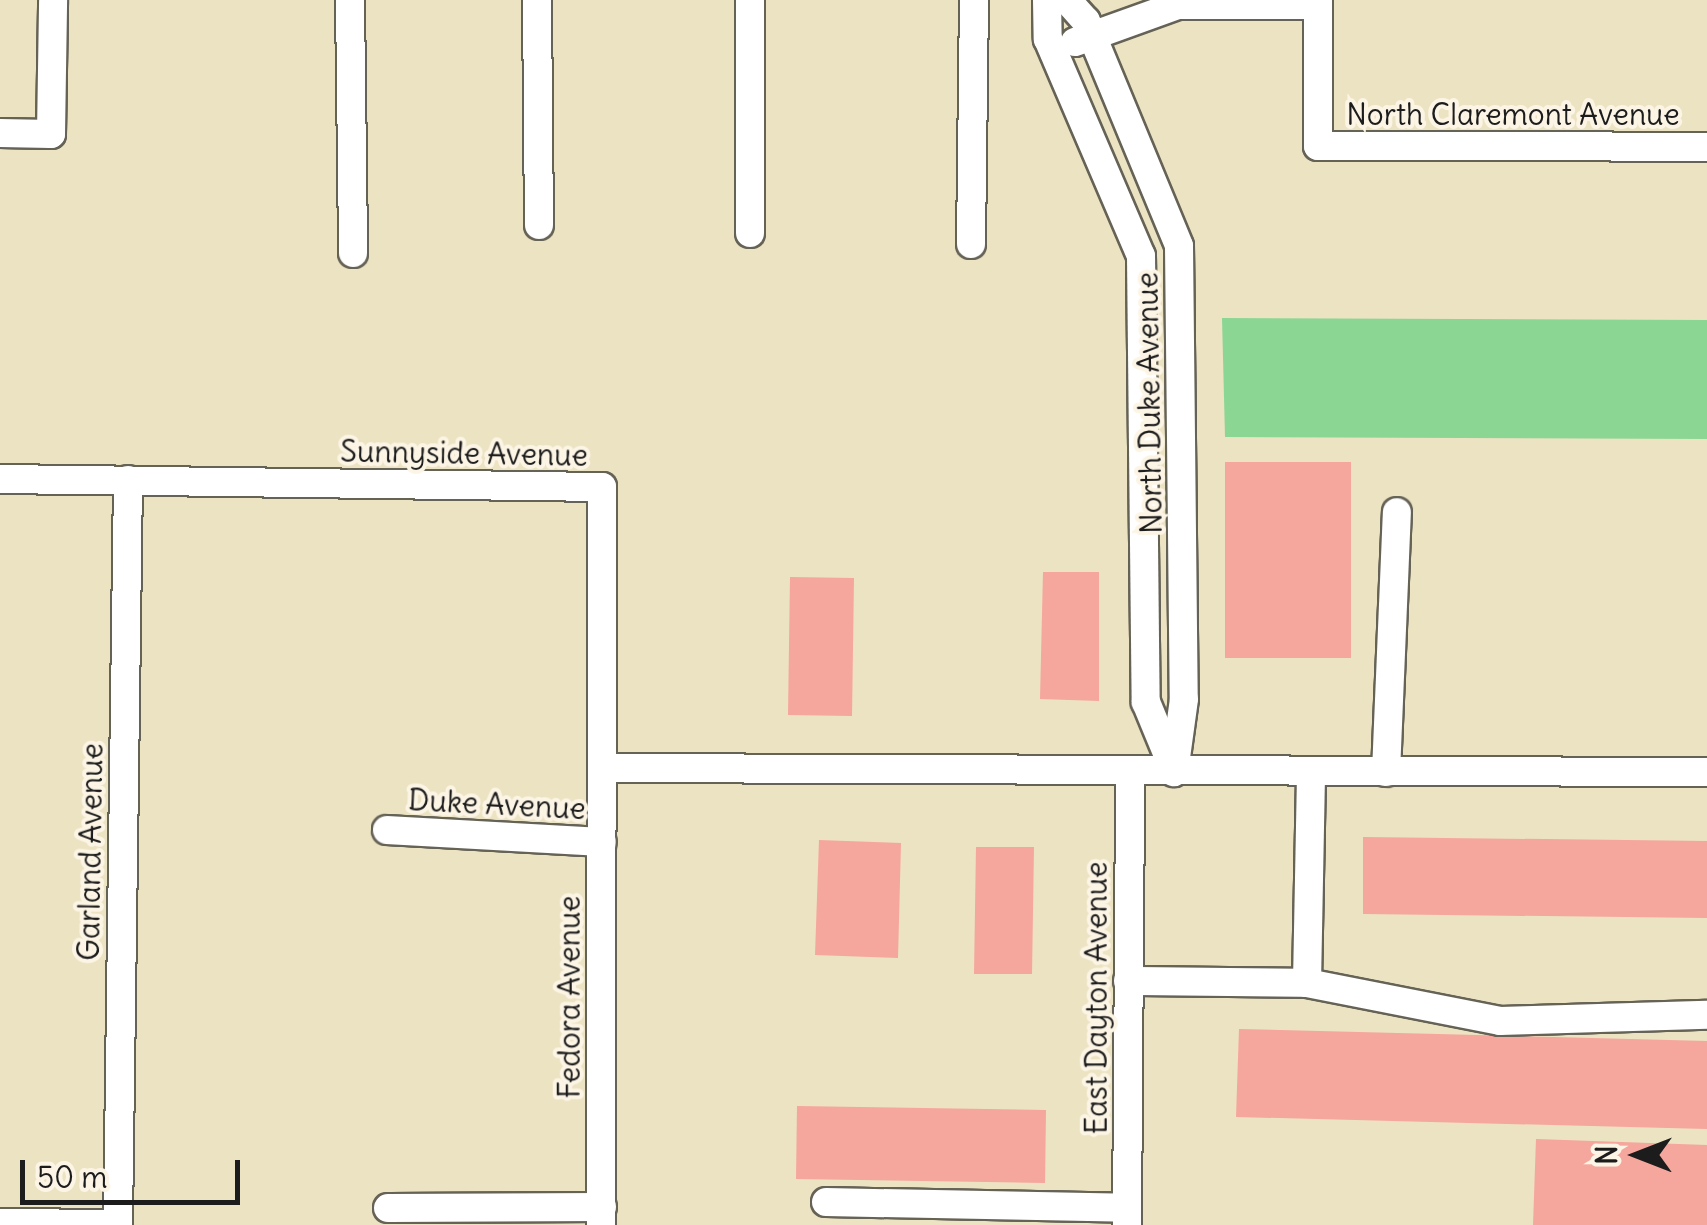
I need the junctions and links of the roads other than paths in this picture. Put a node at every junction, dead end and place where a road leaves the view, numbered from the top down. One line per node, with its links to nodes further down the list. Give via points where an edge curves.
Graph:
1 (53, 0): 11 (street, via 51,134)
2 (350, 0): 16 (street)
3 (537, 0): 13 (street)
4 (750, 0): 14 (street)
5 (974, 0): 15 (street)
6 (1047, 0): 10 (street, North Duke Avenue, via 1048,39)
7 (1067, 0): 9 (street, North Duke Avenue)
8 (1318, 3): 9 (street, via 1178,5); 12 (street, North Claremont Avenue, via 1318,146)
9 (1090, 34): 10 (street); 22 (street, North Duke Avenue, via 1179,246 1184,699)
10 (1056, 51): 22 (street, North Duke Avenue, via 1142,256 1146,702)
11 (0, 133)
12 (1707, 147)
13 (539, 225)
14 (750, 234)
15 (971, 244)
16 (353, 253)
17 (0, 479): 18 (street, Sunnyside Avenue)
18 (128, 480): 20 (street, Sunnyside Avenue, via 602,487); 36 (street, Garland Avenue)
19 (1398, 512): 24 (street)
20 (605, 768): 21 (street); 27 (street, Fedora Avenue)
21 (1130, 772): 22 (street); 28 (street, East Dayton Avenue)
22 (1174, 772): 23 (street)
23 (1312, 772): 24 (street); 29 (street)
24 (1386, 772): 25 (street)
25 (1707, 772)
26 (388, 830): 27 (street, Duke Avenue)
27 (602, 842): 33 (street, Fedora Avenue)
28 (1128, 982): 29 (street); 34 (street, East Dayton Avenue)
29 (1306, 982): 30 (street, via 1500,1021)
30 (1707, 1015)
31 (826, 1202): 34 (street)
32 (388, 1208): 33 (street)
33 (602, 1216)
34 (1127, 1216)
35 (0, 1223): 36 (street)
36 (118, 1224)

